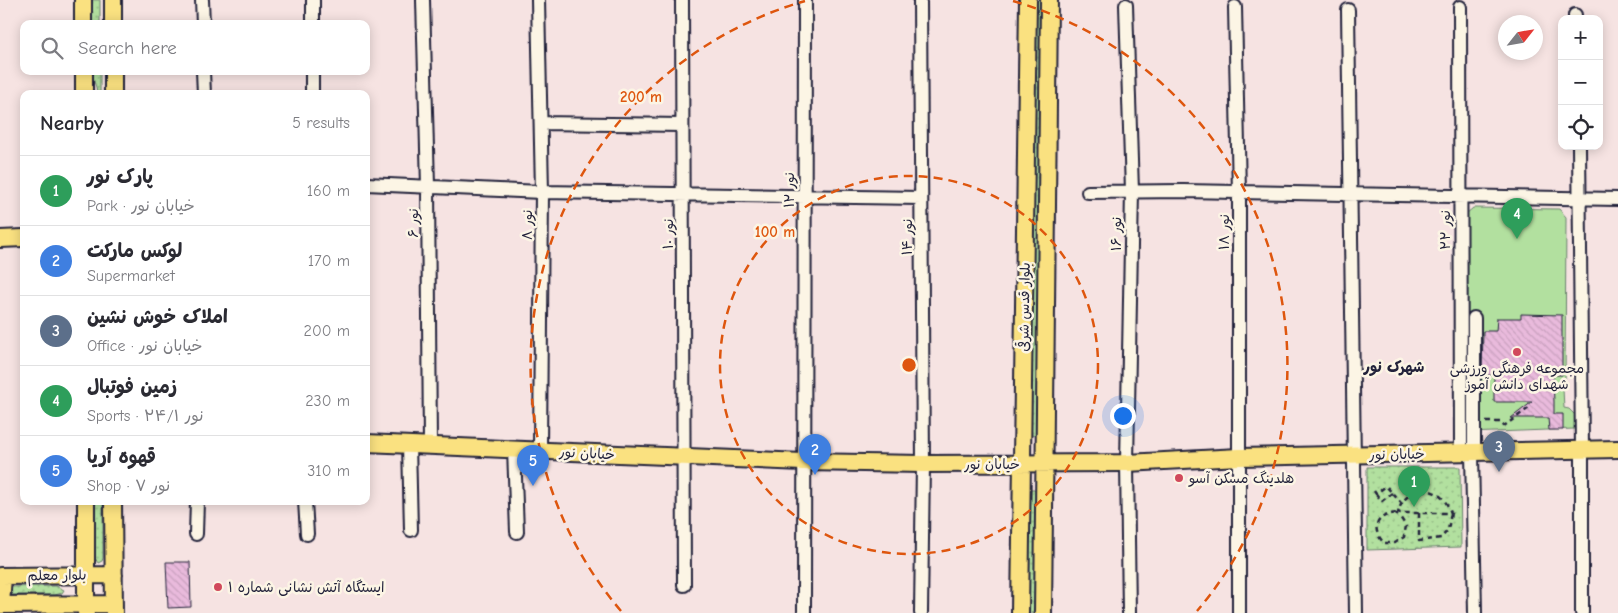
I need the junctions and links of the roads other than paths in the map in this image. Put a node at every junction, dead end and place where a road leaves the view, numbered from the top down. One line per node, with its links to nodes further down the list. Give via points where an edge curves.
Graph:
1 (83, 0): 16 (main road)
2 (112, 0): 17 (main road)
3 (202, 0): 18 (street)
4 (423, 0): 32 (street, نور ۶)
5 (538, 0): 28 (street, نور ۸)
6 (1028, 0): 59 (main road, بلوار قدس شرقی)
7 (1049, 0): 62 (main road, بلوار قدس شرقی)
8 (313, 4): 19 (street)
9 (806, 4): 39 (street, نور ۱۲)
10 (682, 5): 29 (street, نور ۱۰)
11 (920, 5): 41 (street, نور ۱۴)
12 (1126, 5): 33 (street, نور ۱۶)
13 (1235, 6): 36 (street, نور ۱۸)
14 (1460, 7): 40 (street, نور ۲۲)
15 (1348, 10): 38 (street)
16 (83, 20)
17 (113, 20)
18 (203, 20)
19 (313, 20)
20 (84, 75): 24 (main road)
21 (113, 75): 25 (main road)
22 (203, 75): 26 (street)
23 (312, 75): 27 (street)
24 (84, 90)
25 (113, 90)
26 (204, 90)
27 (312, 90)
28 (541, 124): 29 (street); 34 (street, نور ۸)
29 (682, 125): 37 (street, نور ۱۰)
30 (1579, 150): 42 (street)
31 (370, 184): 32 (street)
32 (428, 186): 34 (street); 49 (street, نور ۶)
33 (1132, 191): 35 (street); 36 (street); 60 (street, نور ۱۶)
34 (542, 192): 37 (street); 52 (street, نور ۸)
35 (1088, 192)
36 (1239, 193): 38 (street); 56 (street, نور ۱۸)
37 (683, 194): 39 (street); 57 (street, نور ۱۰)
38 (1351, 195): 40 (street); 55 (street)
39 (804, 196): 41 (street); 58 (street, نور ۱۲)
40 (1460, 196): 42 (street); 54 (street, نور ۲۲)
41 (921, 198): 61 (street, نور ۱۴)
42 (1581, 199): 43 (street); 53 (street)
43 (1618, 199)
44 (20, 238): 45 (main road)
45 (0, 239)
46 (1474, 318): 54 (street, via 1474,422)
47 (370, 443): 48 (main road, خیابان نور)
48 (409, 444): 49 (main road, خیابان نور); 67 (street)
49 (430, 445): 50 (main road, خیابان نور)
50 (514, 449): 52 (main road, خیابان نور); 68 (street)
51 (1618, 449): 53 (main road, خیابان نور)
52 (540, 450): 57 (main road, خیابان نور)
53 (1582, 450): 54 (main road, خیابان نور); 86 (street)
54 (1469, 452): 55 (main road, خیابان نور); 85 (street)
55 (1354, 454): 56 (main road, خیابان نور); 84 (street)
56 (1239, 457): 60 (main road, خیابان نور); 83 (street, نور ۱۸)
57 (684, 458): 58 (main road, خیابان نور); 74 (street, نور ۱۰)
58 (803, 462): 61 (main road, خیابان نور); 78 (street, نور ۱۲)
59 (1023, 463): 61 (main road, خیابان نور); 62 (main road, خیابان نور); 80 (main road, بلوار قدس شرقی)
60 (1127, 463): 62 (main road, خیابان نور); 82 (street, نور ۱۶)
61 (923, 464): 79 (street, نور ۱۴)
62 (1044, 464): 81 (main road, بلوار قدس شرقی)
63 (86, 505): 71 (main road)
64 (113, 505): 72 (main road)
65 (197, 505): 69 (street)
66 (305, 505): 70 (street)
67 (411, 530)
68 (517, 532)
69 (196, 534)
70 (307, 534)
71 (86, 575): 72 (main road, بلوار معلم); 73 (main road, بلوار معلم); 76 (main road)
72 (114, 575): 77 (main road)
73 (2, 576): 75 (main road)
74 (684, 585)
75 (1, 605): 76 (main road)
76 (86, 608): 77 (main road)
77 (114, 608)
78 (804, 613)
79 (921, 613)
80 (1020, 613)
81 (1043, 613)
82 (1129, 613)
83 (1239, 613)
84 (1356, 613)
85 (1475, 613)
86 (1582, 613)

